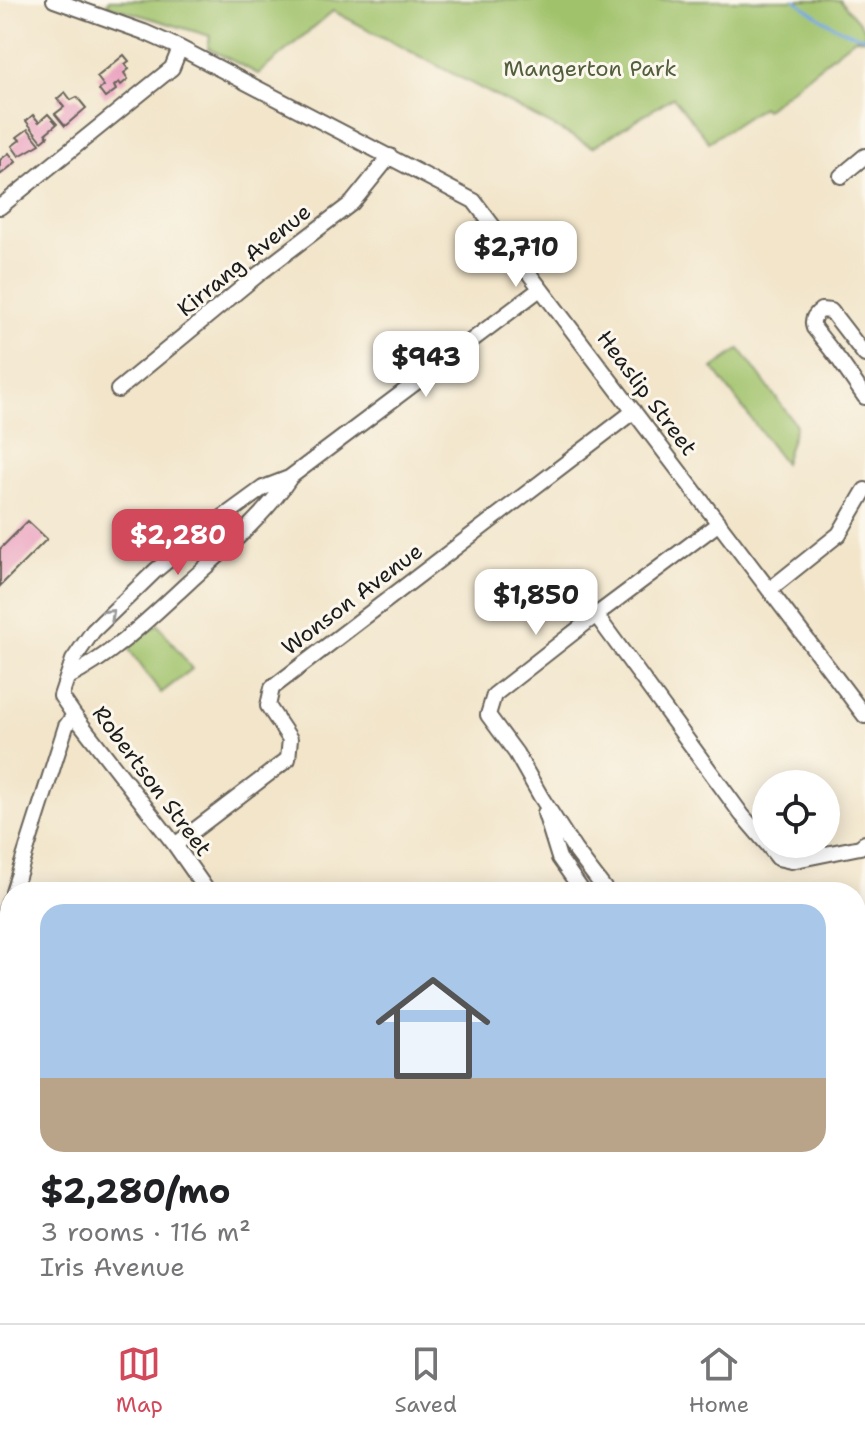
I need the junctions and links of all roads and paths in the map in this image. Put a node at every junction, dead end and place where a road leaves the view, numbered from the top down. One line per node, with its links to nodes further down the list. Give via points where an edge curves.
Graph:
1 (54, 0): 2 (street, Heaslip Street)
2 (180, 48): 3 (street, Heaslip Street); 6 (street, via 172,68)
3 (390, 156): 7 (street, Heaslip Street, via 474,201); 9 (street, Kirrang Avenue, via 352,203)
4 (865, 156): 5 (street)
5 (841, 176)
6 (0, 207)
7 (540, 289): 11 (street, Heaslip Street); 12 (street)
8 (865, 355): 10 (street, via 831,311 815,314 814,328)
9 (118, 390)
10 (865, 397)
11 (634, 411): 14 (street, Heaslip Street); 23 (street, Wonson Avenue, via 272,688 268,706 290,739 288,759)
12 (289, 478): 17 (street, via 275,500 142,625); 17 (street, one-way to 12, via 93,631 155,571 263,488)
13 (865, 490): 15 (street, via 839,534)
14 (719, 523): 15 (street, Heaslip Street); 16 (street)
15 (769, 590): 19 (street, Heaslip Street)
16 (596, 615): 20 (street, via 494,695 488,715); 21 (street)
17 (67, 678): 18 (street, Robertson Street, via 61,696)
18 (74, 715): 23 (street, Robertson Street); 27 (street)
19 (865, 716)
20 (541, 797): 29 (street, via 559,858); 30 (street)
21 (752, 827)
22 (865, 843): 24 (street)
23 (175, 845): 28 (street, Robertson Street)
24 (840, 851)
25 (778, 858): 26 (street)
26 (806, 858)
27 (16, 882)
28 (201, 882)
29 (576, 882)
30 (599, 882)

